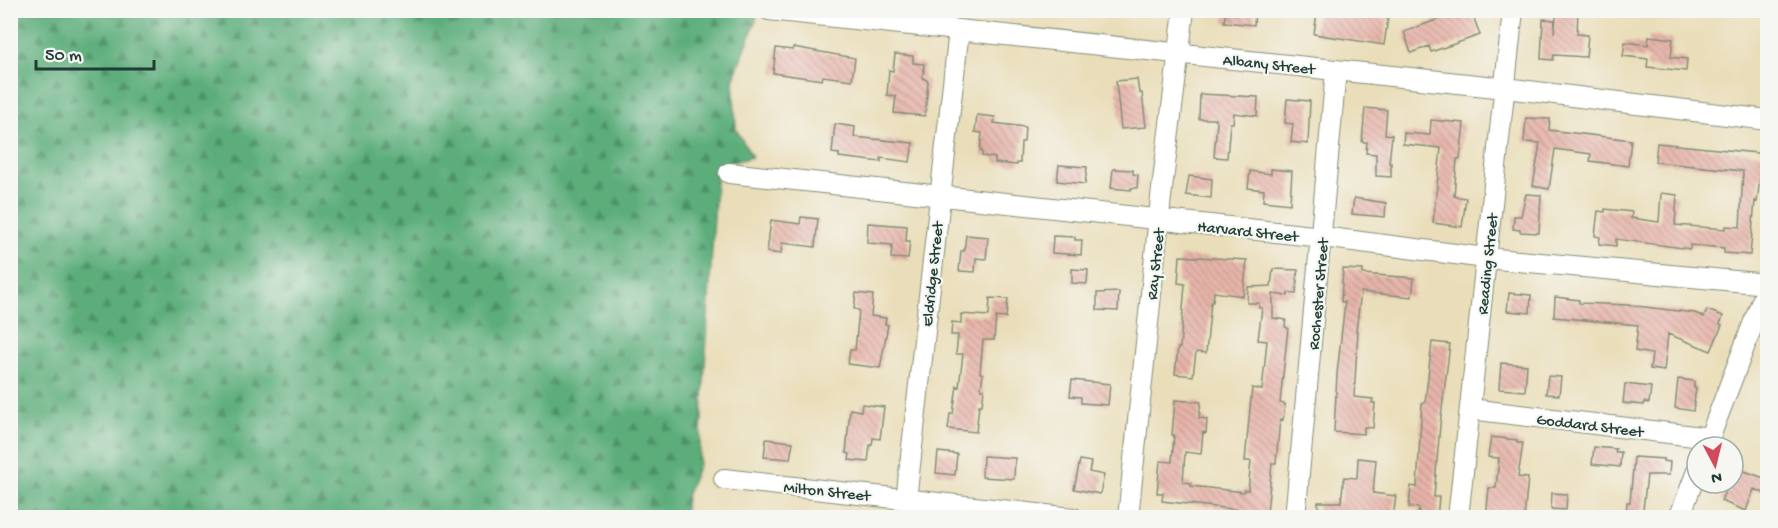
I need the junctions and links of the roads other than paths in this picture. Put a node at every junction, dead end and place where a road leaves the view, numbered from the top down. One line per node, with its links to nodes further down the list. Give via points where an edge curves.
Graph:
1 (769, 10): 4 (street, Albany Street)
2 (1184, 10): 5 (street, Ray Street)
3 (1513, 10): 7 (street, Reading Street)
4 (959, 30): 5 (street, Albany Street); 10 (street, Eldridge Street)
5 (1179, 53): 6 (street, Albany Street); 11 (street, Ray Street)
6 (1336, 70): 7 (street, Albany Street); 12 (street, Rochester Street)
7 (1504, 88): 8 (street, Albany Street); 13 (street, Reading Street)
8 (1767, 120)
9 (729, 173): 10 (street, Harvard Street)
10 (940, 196): 11 (street, Harvard Street); 20 (street, Eldridge Street)
11 (1159, 220): 12 (street, Harvard Street); 22 (street, Ray Street)
12 (1322, 237): 13 (street, Harvard Street); 23 (street, Rochester Street)
13 (1486, 258): 14 (street, Harvard Street); 15 (street, Reading Street)
14 (1767, 284): 16 (street)
15 (1470, 409): 17 (street, Goddard Street); 24 (street, Reading Street)
16 (1711, 435)
17 (1685, 440)
18 (724, 479): 20 (street, Milton Street)
19 (1688, 495): 25 (street)
20 (905, 508): 21 (street, Milton Street)
21 (1073, 518)
22 (1128, 518)
23 (1295, 518)
24 (1458, 518)
25 (1679, 518)

